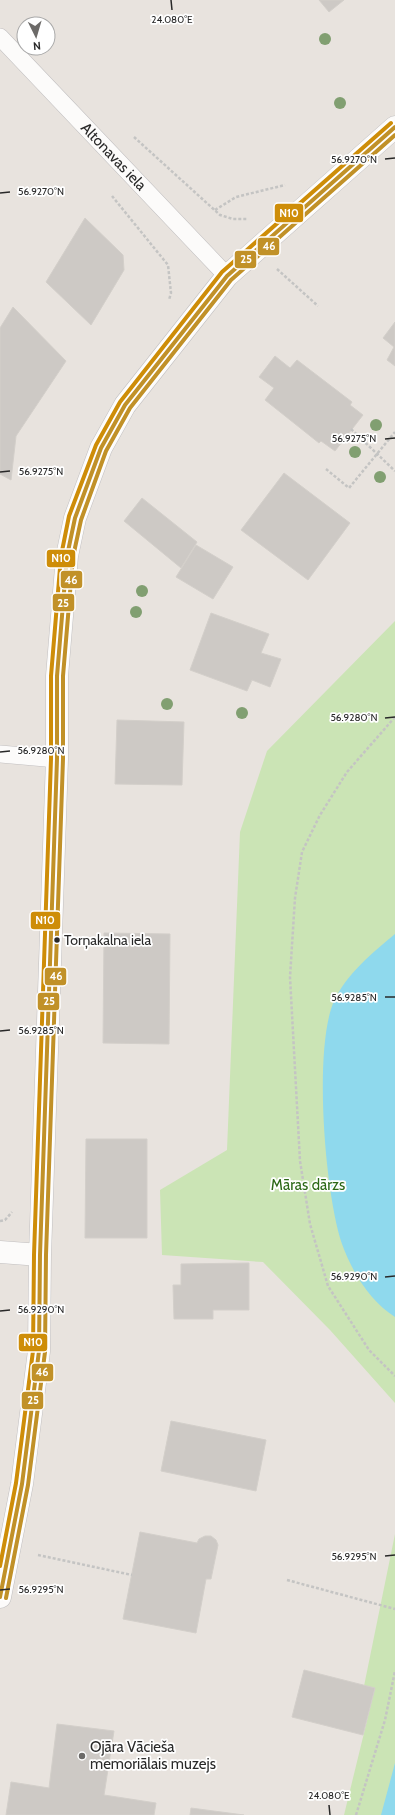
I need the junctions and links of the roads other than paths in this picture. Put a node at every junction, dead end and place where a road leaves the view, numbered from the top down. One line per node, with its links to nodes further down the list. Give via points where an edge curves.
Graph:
1 (0, 37): 3 (lane, Altonavas iela)
2 (395, 127): 3 (street)
3 (227, 276): 5 (street, via 125,405 101,448 86,484 67,556 57,676)
4 (0, 754): 5 (lane)
5 (57, 759): 7 (street)
6 (0, 1252): 7 (street)
7 (40, 1255): 8 (street, via 39,1351 22,1484)
8 (0, 1597)

